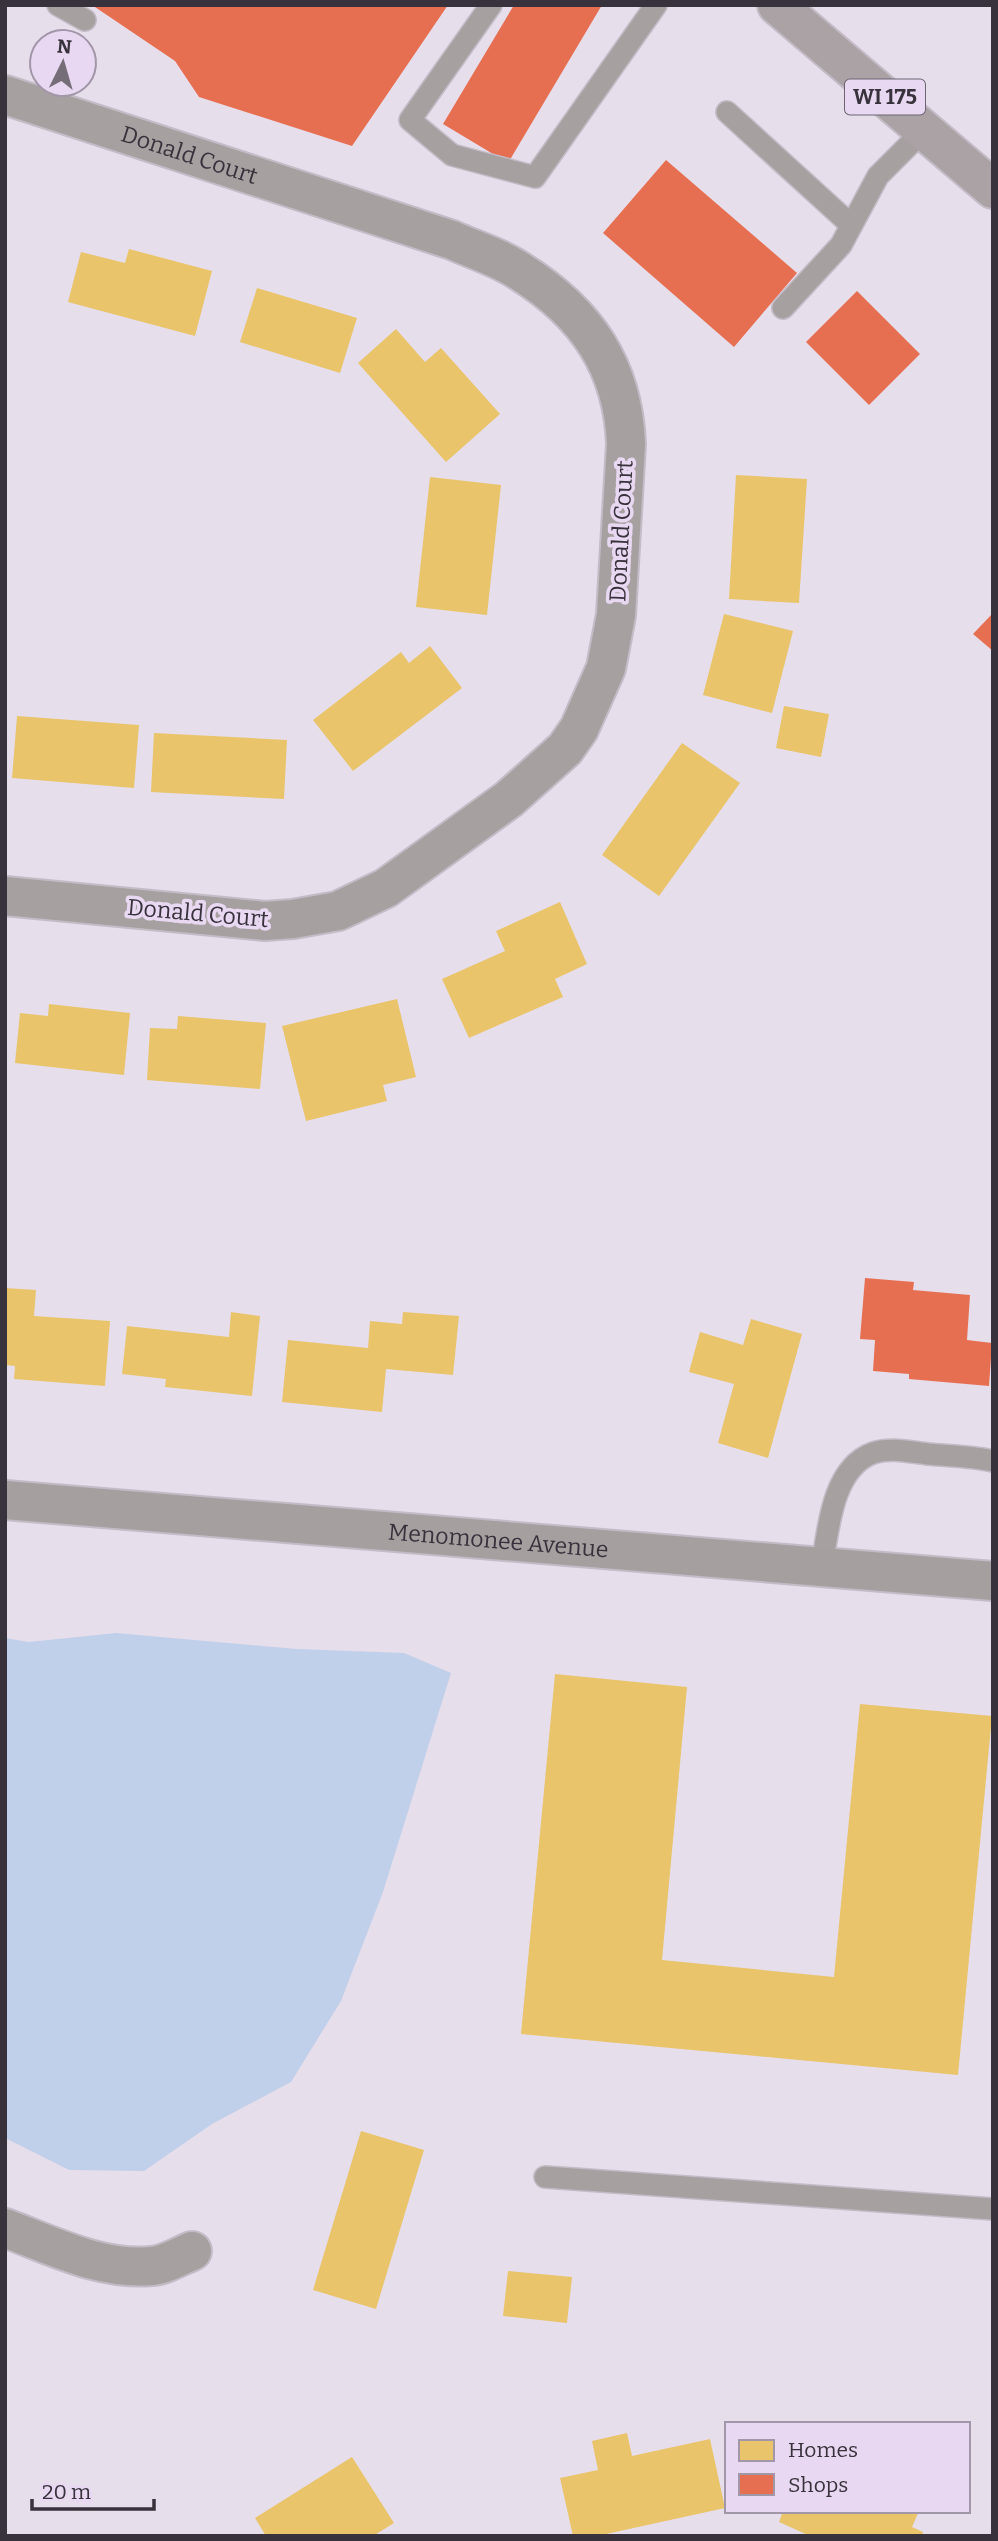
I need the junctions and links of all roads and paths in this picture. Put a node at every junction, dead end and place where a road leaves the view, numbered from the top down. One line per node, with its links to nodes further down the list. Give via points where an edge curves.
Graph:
1 (58, 5): 5 (lane)
2 (491, 5): 3 (lane, via 410,120 452,155 535,177)
3 (656, 5)
4 (776, 5): 8 (main road, WI 175)
5 (85, 20)
6 (5, 94): 12 (street, Donald Court, via 452,240 520,270 569,307 607,359 625,420 626,444 616,615 606,668 565,749 498,807 386,888 338,911 265,921)
7 (727, 112): 10 (lane)
8 (924, 130): 9 (main road, WI 175); 10 (lane, via 878,176)
9 (993, 189)
10 (851, 225): 11 (lane, via 841,245)
11 (783, 308)
12 (5, 896)
13 (993, 1461): 15 (lane, via 893,1451 875,1452 860,1460 836,1496)
14 (5, 1500): 15 (street, Menomonee Avenue)
15 (822, 1567): 16 (street, Menomonee Avenue)
16 (993, 1581)
17 (545, 2176): 18 (lane)
18 (993, 2209)
19 (5, 2228): 20 (street, via 81,2256 121,2265 153,2266)
20 (192, 2251)

